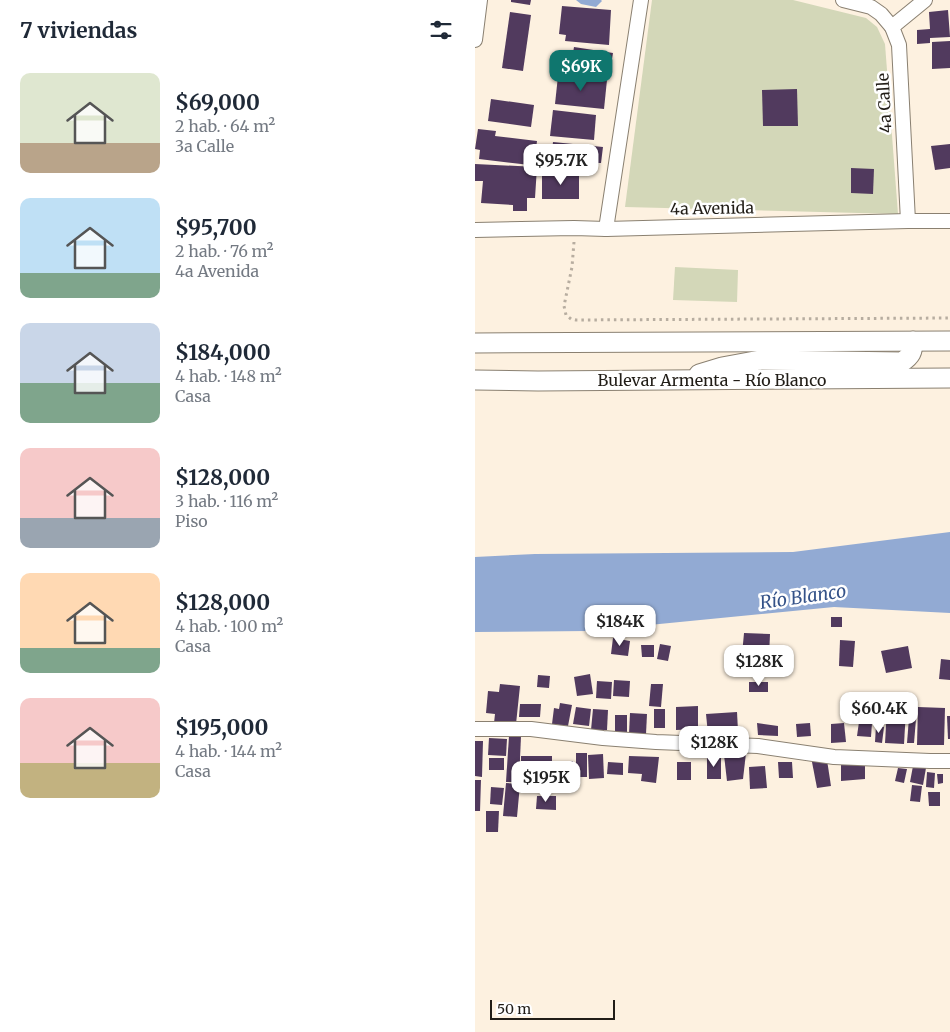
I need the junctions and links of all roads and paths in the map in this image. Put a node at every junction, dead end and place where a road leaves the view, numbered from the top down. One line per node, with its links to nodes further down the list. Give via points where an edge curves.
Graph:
1 (480, 0): 6 (street)
2 (641, 0): 10 (street)
3 (843, 0): 5 (street, via 871,7)
4 (925, 0): 5 (street)
5 (892, 27): 7 (street, 4a Calle, via 899,45)
6 (475, 40)
7 (908, 221): 8 (street, 4a Avenida); 10 (street, 4a Avenida)
8 (950, 221)
9 (574, 228): 10 (street, 4a Avenida); 11 (street, 4a Avenida); 12 (path, via 565,306 571,319)
10 (606, 229)
11 (475, 230)
12 (950, 318)
13 (913, 341): 14 (main road); 15 (main road); 18 (main road, via 913,350 902,362 760,360 721,367)
14 (950, 341)
15 (475, 343)
16 (950, 378): 18 (main road, Bulevar Armenta - Río Blanco)
17 (475, 380): 18 (main road, Bulevar Armenta - Río Blanco)
18 (681, 380)
19 (475, 730): 20 (street, via 531,729 647,742 757,746 834,757)
20 (950, 761)

